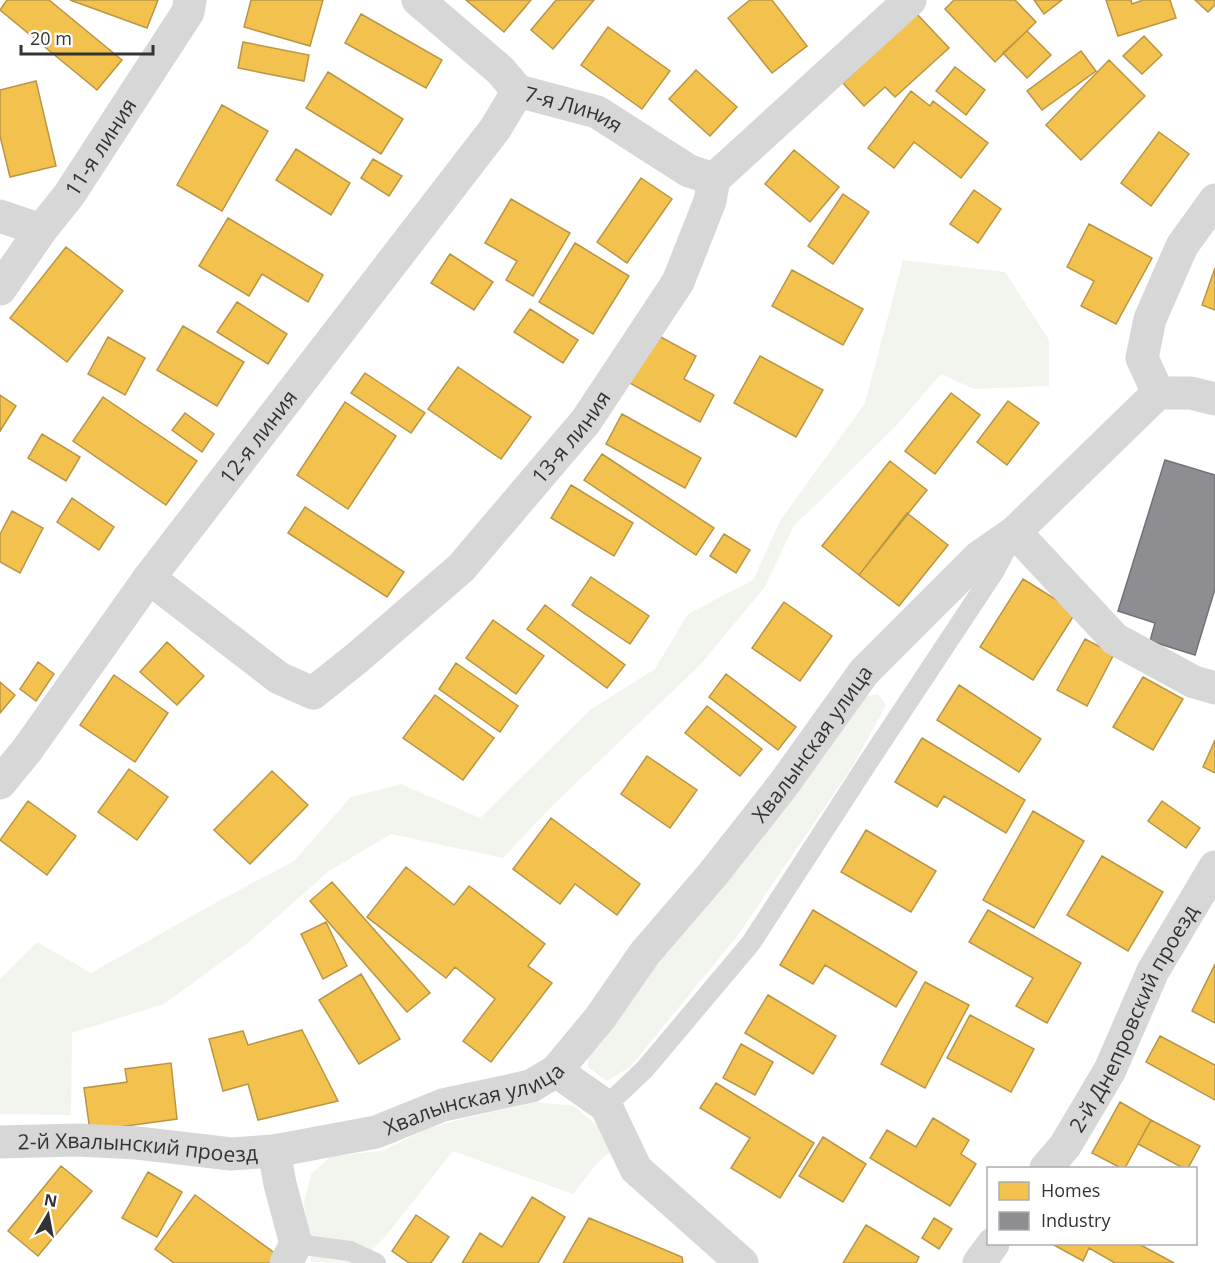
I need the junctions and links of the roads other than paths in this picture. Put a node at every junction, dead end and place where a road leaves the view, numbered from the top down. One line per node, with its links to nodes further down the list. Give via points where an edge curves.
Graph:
1 (190, 0): 8 (street, 11-я линия, via 188,12 69,195)
2 (418, 0): 4 (street, 7-я Линия, via 500,70)
3 (910, 0): 5 (street)
4 (518, 91): 5 (street, 7-я Линия, via 597,112 689,171); 13 (street, 12-я линия, via 495,129)
5 (714, 179): 13 (street, 13-я линия, via 710,201 678,282 586,421 461,568 313,693 279,678)
6 (1215, 200): 10 (street, via 1182,246 1150,319 1142,358)
7 (0, 216): 8 (street)
8 (41, 230): 9 (street, 11-я линия)
9 (0, 289)
10 (1158, 393): 11 (street, via 1191,393); 12 (street, Хвалынская улица)
11 (1215, 399)
12 (1015, 532): 14 (street, via 1115,639 1194,682); 17 (street, Хвалынская улица, via 979,557 864,672 776,794 645,953 600,1018); 18 (lane, via 994,572 751,943 645,1069)
13 (149, 578): 15 (street, 12-я линия)
14 (1215, 688)
15 (0, 783)
16 (1215, 867): 21 (street, 2-й Днепровский проезд, via 1153,971 1110,1070 1065,1146)
17 (556, 1071): 18 (street); 20 (street, Хвалынская улица, via 531,1086 443,1105 376,1132)
18 (606, 1107): 25 (street, via 636,1169)
19 (0, 1142): 20 (street, 2-й Хвалынский проезд, via 77,1140 231,1154)
20 (274, 1151): 23 (street)
21 (1047, 1167)
22 (992, 1245): 26 (street)
23 (291, 1253): 24 (lane, via 350,1251)
24 (376, 1263)
25 (742, 1263)
26 (979, 1263)

